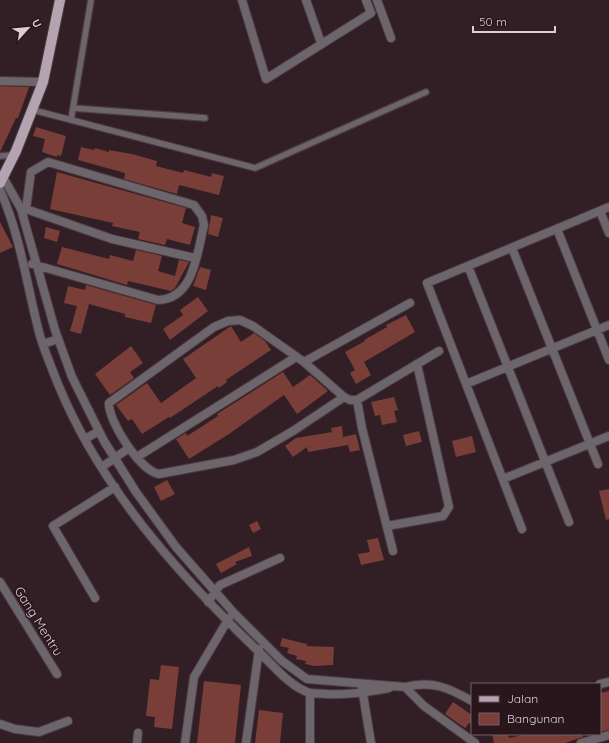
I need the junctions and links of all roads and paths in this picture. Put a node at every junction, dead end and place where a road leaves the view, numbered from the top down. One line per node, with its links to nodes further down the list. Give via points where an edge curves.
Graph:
1 (60, 0): 10 (main road)
2 (91, 0): 12 (lane)
3 (242, 0): 8 (street, via 266,79)
4 (306, 0): 8 (street)
5 (366, 0): 8 (street, via 371,13)
6 (376, 0): 7 (street)
7 (391, 38)
8 (321, 43)
9 (0, 81): 10 (street)
10 (43, 82): 13 (main road)
11 (426, 92): 15 (lane, via 255,168)
12 (73, 108): 14 (lane); 15 (lane)
13 (33, 110): 15 (lane); 16 (main road)
14 (205, 118)
15 (71, 120)
16 (15, 155): 17 (lane); 18 (main road)
17 (0, 156)
18 (2, 180): 21 (street)
19 (0, 190): 23 (street)
20 (609, 207): 22 (street)
21 (23, 209): 23 (street); 27 (street, via 112,239); 27 (street, via 31,172 48,162 59,164 194,205 202,216 204,225); 29 (street)
22 (600, 211): 24 (street); 25 (street)
23 (10, 213): 28 (street)
24 (557, 229): 26 (street); 33 (street)
25 (609, 233)
26 (512, 248): 30 (street); 36 (street)
27 (195, 258): 29 (street, via 190,279 178,294 158,300)
28 (24, 264): 29 (street); 35 (street)
29 (36, 264): 34 (street)
30 (468, 266): 42 (street); 43 (street, via 427,283)
31 (410, 303): 40 (street)
32 (609, 325): 33 (street)
33 (597, 330): 36 (street); 39 (street)
34 (58, 339): 35 (street); 46 (street, via 72,378)
35 (43, 344): 48 (street, via 58,385)
36 (552, 349): 42 (street); 49 (street)
37 (439, 351): 41 (street)
38 (296, 357): 40 (street); 50 (street, via 253,326 240,320 228,321 214,327 109,403 110,415); 52 (street)
39 (609, 360)
40 (304, 362): 44 (street)
41 (417, 364): 45 (street); 59 (street, via 449,507 439,518)
42 (508, 367): 43 (street); 53 (street)
43 (466, 384): 56 (street)
44 (344, 397): 45 (street); 52 (street, via 257,452 234,460 159,474 149,470)
45 (357, 400): 59 (street)
46 (99, 431): 48 (street); 51 (street)
47 (609, 436): 49 (street)
48 (85, 439): 55 (street)
49 (590, 444): 53 (street); 54 (street)
50 (129, 448): 51 (street); 52 (street)
51 (115, 457): 55 (street); 64 (street, via 155,520)
52 (137, 457)
53 (546, 462): 56 (street); 58 (street)
54 (598, 464)
55 (102, 466): 57 (street)
56 (503, 479): 60 (street)
57 (114, 486): 65 (street, via 53,526); 66 (street, via 148,532)
58 (570, 522)
59 (386, 526): 61 (street)
60 (522, 530)
61 (393, 551)
62 (280, 558): 64 (street, via 231,579)
63 (0, 582): 71 (street, Gang Mentru)
64 (215, 590): 66 (street); 67 (street)
65 (95, 598)
66 (208, 602): 68 (street)
67 (233, 612): 68 (street); 69 (street)
68 (227, 621): 70 (street); 82 (street, via 194,677)
69 (261, 640): 70 (street); 72 (street, via 282,661 307,679)
70 (259, 651): 74 (street, via 279,672); 83 (street)
71 (57, 674)
72 (361, 684): 73 (street); 75 (street)
73 (402, 686): 75 (street); 76 (street, via 433,684 446,687); 86 (street, via 424,706)
74 (310, 693): 75 (street); 84 (street)
75 (363, 693): 85 (street)
76 (471, 700)
77 (68, 721): 78 (street, via 39,732)
78 (0, 724)
79 (138, 733): 81 (street)
80 (609, 735): 87 (street)
81 (137, 743)
82 (185, 743)
83 (246, 743)
84 (310, 743)
85 (371, 743)
86 (475, 743)
87 (581, 743)

